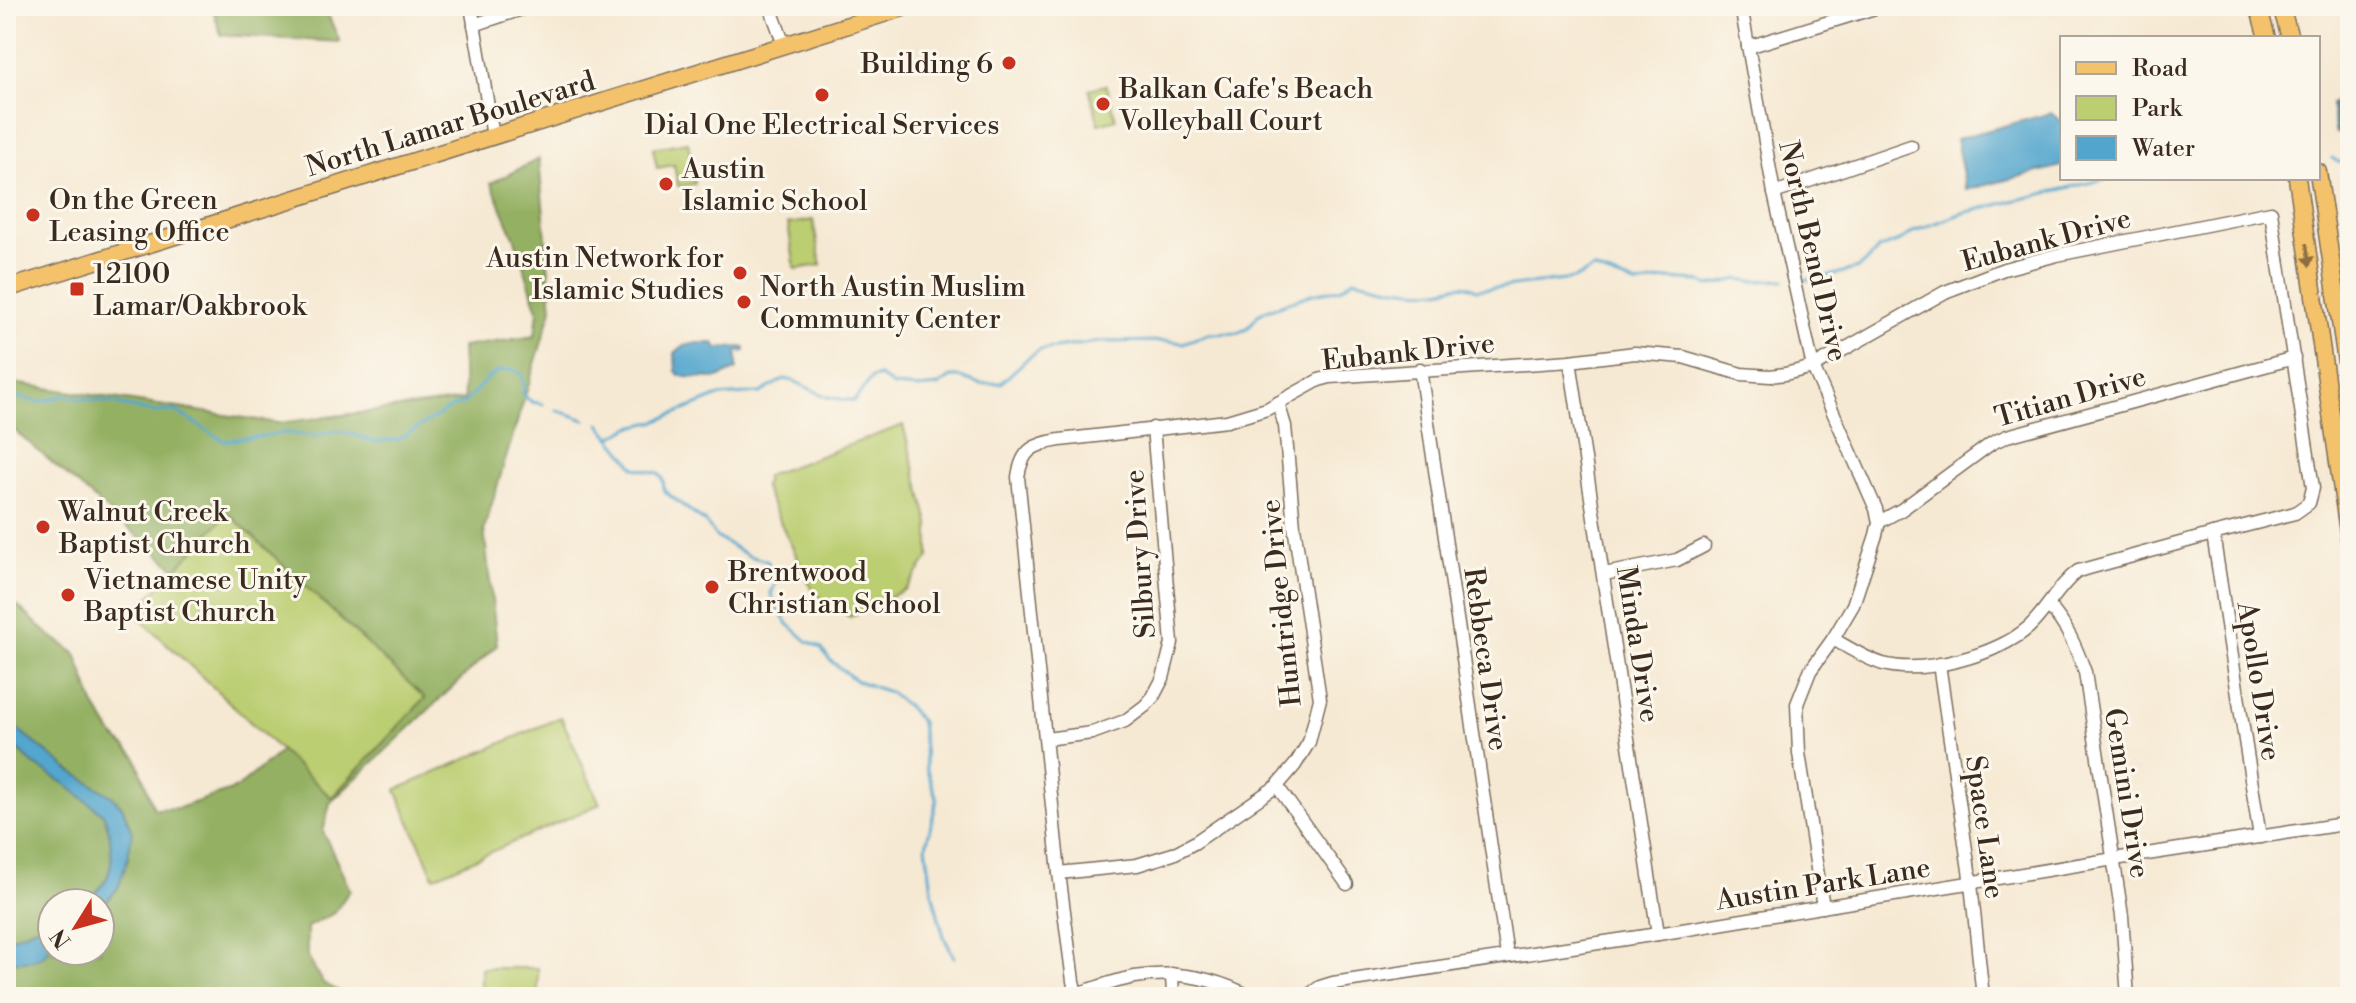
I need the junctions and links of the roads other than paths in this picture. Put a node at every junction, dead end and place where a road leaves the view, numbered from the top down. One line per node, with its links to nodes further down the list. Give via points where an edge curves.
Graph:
1 (471, 6): 9 (street)
2 (531, 6): 9 (street)
3 (770, 6): 12 (street)
4 (909, 6): 12 (main road, North Lamar Boulevard)
5 (1741, 6): 13 (street, North Bend Drive)
6 (2258, 6): 10 (main road)
7 (2281, 6): 11 (main road)
8 (1878, 7): 13 (street)
9 (474, 25): 14 (street)
10 (2266, 36)
11 (2289, 36)
12 (784, 45): 14 (main road, North Lamar Boulevard)
13 (1748, 47): 18 (street, North Bend Drive)
14 (493, 136): 19 (main road, North Lamar Boulevard)
15 (1911, 146): 18 (street)
16 (2297, 180): 30 (main road, one-way to 30)
17 (2319, 180): 24 (main road)
18 (1774, 193): 22 (street, North Bend Drive)
19 (6, 289)
20 (2294, 358): 22 (street, Eubank Drive, via 2271,212 2004,269 1945,292); 27 (street, Titian Drive, via 2007,436); 28 (street, via 2313,488 2309,503 2295,513)
21 (1570, 361): 22 (street, Eubank Drive, via 1660,353 1754,376); 23 (street, Eubank Drive); 31 (street, Minda Drive)
22 (1813, 367): 27 (street, North Bend Drive)
23 (1420, 369): 25 (street, Eubank Drive, via 1330,377); 45 (street, Rebbeca Drive)
24 (2350, 389)
25 (1278, 403): 26 (street, Eubank Drive, via 1227,421); 36 (street, Huntridge Drive, via 1320,699 1309,742)
26 (1153, 428): 35 (street, Silbury Drive, via 1172,643 1163,678 1153,697 1125,721 1092,733); 35 (street, Eubank Drive, via 1045,442 1022,460 1018,477)
27 (1879, 522): 33 (street, via 1853,605)
28 (2213, 534): 32 (street, via 2078,571); 38 (street, Apollo Drive)
29 (1704, 546): 31 (street, via 1677,560)
30 (2350, 546)
31 (1604, 574): 44 (street, Minda Drive)
32 (2049, 606): 34 (street, via 2009,641); 39 (street, Gemini Drive, via 2076,645 2085,672)
33 (1833, 639): 34 (street, via 1883,664); 43 (street, via 1810,671 1797,704 1799,753)
34 (1939, 664): 42 (street, Space Lane)
35 (1046, 739): 40 (street, Eubank Drive)
36 (1277, 786): 40 (street, Huntridge Drive, via 1173,854 1137,865); 41 (street)
37 (2350, 823): 38 (street, Austin Park Lane)
38 (2260, 837): 39 (street, Austin Park Lane)
39 (2114, 859): 42 (street, Austin Park Lane); 53 (street, Gemini Drive)
40 (1059, 873): 47 (street, Eubank Drive)
41 (1347, 884)
42 (1971, 884): 43 (street, Austin Park Lane); 52 (street, Space Lane)
43 (1823, 907): 44 (street, Austin Park Lane)
44 (1658, 934): 45 (street, Austin Park Lane)
45 (1507, 955): 51 (street, Austin Park Lane, via 1333,983)
46 (1172, 974): 47 (street, via 1134,977); 49 (street); 50 (street, via 1210,980)
47 (1076, 994): 48 (street)
48 (1063, 997)
49 (1173, 997)
50 (1251, 997)
51 (1306, 997)
52 (1983, 997)
53 (2128, 997)

